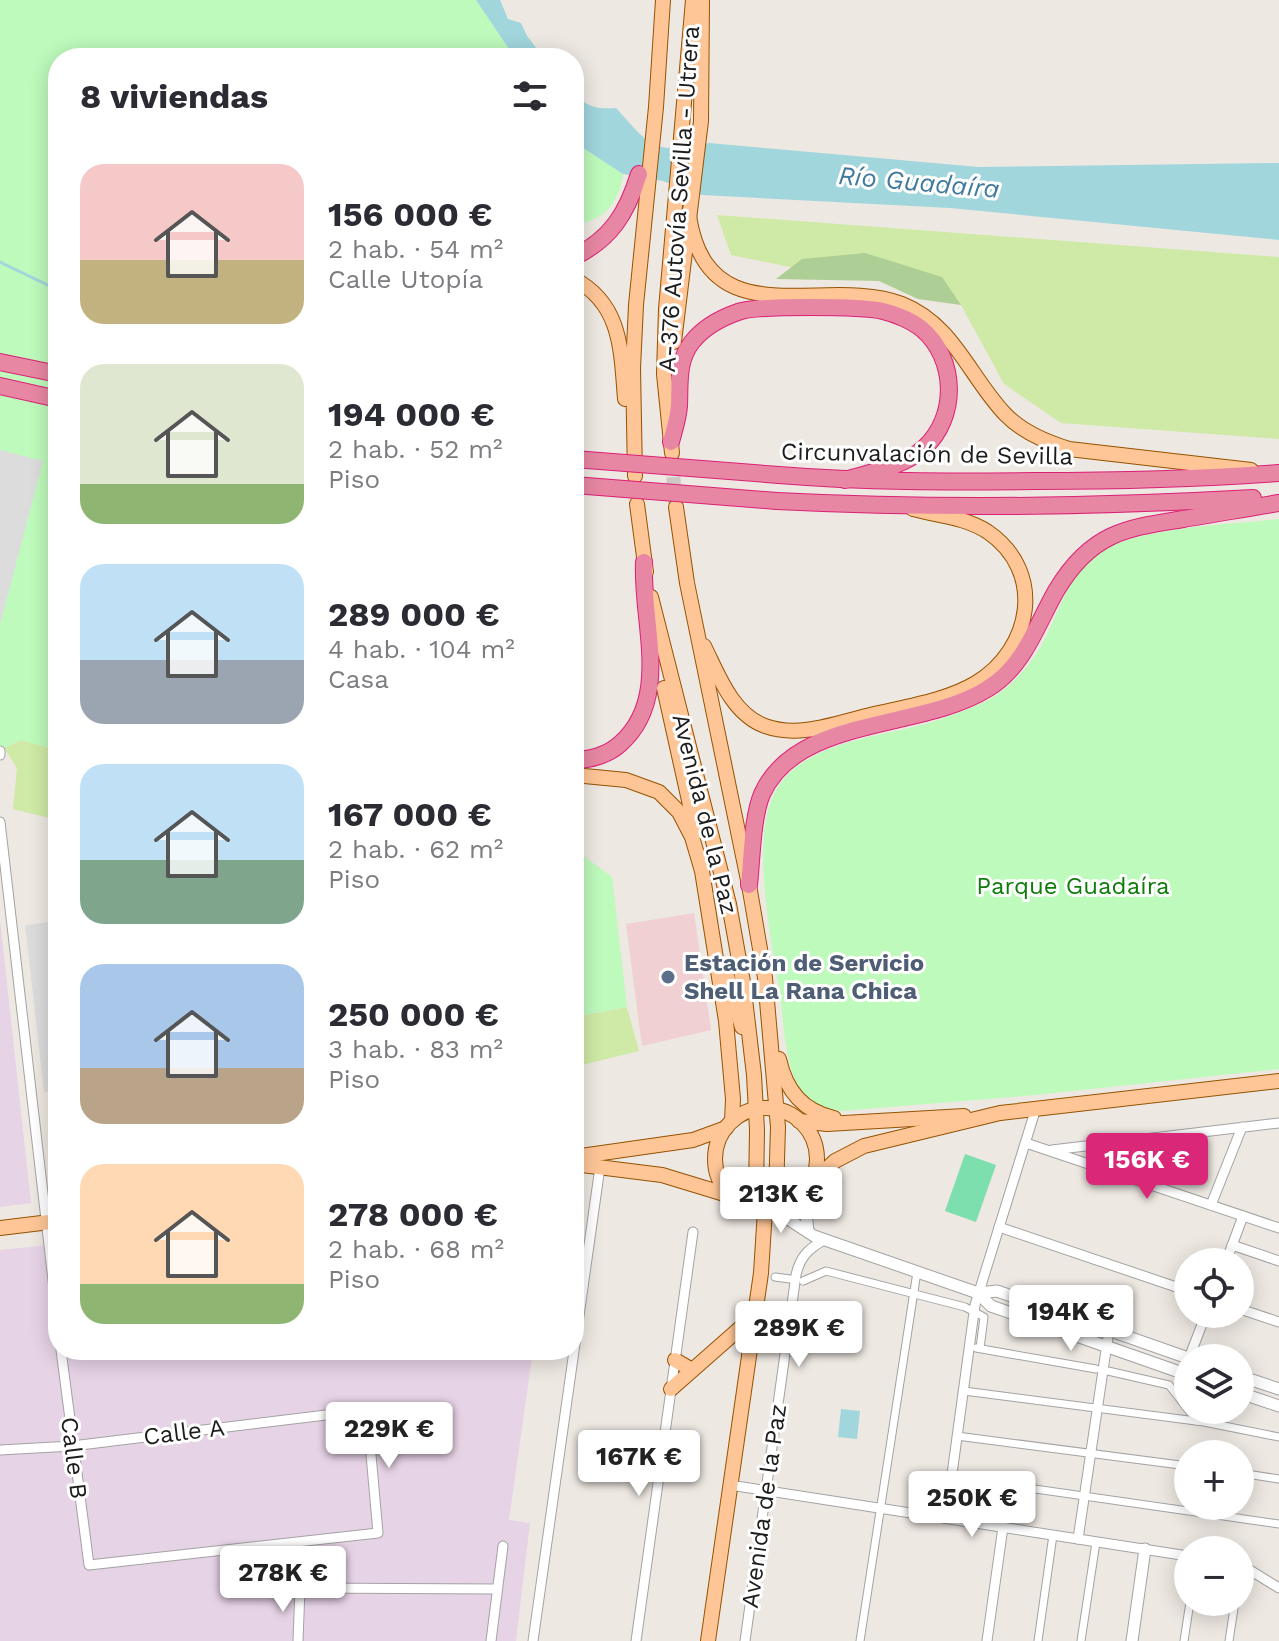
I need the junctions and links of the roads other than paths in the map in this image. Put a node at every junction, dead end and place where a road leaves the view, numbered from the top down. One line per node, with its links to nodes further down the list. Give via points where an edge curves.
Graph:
1 (654, 0): 5 (main road)
2 (663, 0): 5 (main road, A-376 Autovía Sevilla - Utrera)
3 (693, 0): 9 (main road, A-376 Autovía Sevilla - Utrera)
4 (705, 0): 9 (main road, via 701,121)
5 (659, 35): 6 (main road, A-376 Autovía Sevilla - Utrera)
6 (652, 106): 7 (main road); 8 (main road)
7 (639, 174): 8 (highway)
8 (639, 197): 10 (highway, via 609,235); 16 (main road)
9 (682, 215): 17 (main road, via 666,398); 19 (main road, via 698,254 735,287 758,294 898,303 926,316 950,338 1005,414 1046,442)
10 (584, 252)
11 (584, 284): 16 (main road, via 612,314 627,422)
12 (0, 362): 13 (highway)
13 (48, 372)
14 (0, 386): 15 (highway)
15 (48, 397)
16 (635, 433): 20 (main road)
17 (671, 448): 21 (highway, via 682,364 694,340 713,324 740,311 767,307 881,310 922,329 938,348 948,371 949,400 940,427 924,448 905,461)
18 (584, 460): 21 (highway, Circunvalación de Sevilla, bridge)
19 (1277, 473): 21 (highway, Circunvalación de Sevilla, via 1128,481)
20 (635, 476)
21 (845, 480)
22 (584, 486): 26 (highway, Circunvalación de Sevilla, bridge)
23 (1279, 496): 26 (highway, Circunvalación de Sevilla, via 1122,504)
24 (1279, 503): 35 (highway, via 1144,525 1111,536 1073,567 1020,659 987,690 797,753 776,771 761,797)
25 (637, 504): 28 (main road, Avenida de la Paz)
26 (893, 504): 30 (main road, via 962,519 989,533 1010,553 1022,576 1024,618 1020,636 993,672 944,696 791,731 764,726 746,714 728,694)
27 (676, 507): 30 (main road, Avenida de la Paz)
28 (644, 562): 29 (main road, Avenida de la Paz); 31 (highway, via 651,671 643,716 615,749)
29 (654, 611): 34 (main road, via 657,652); 38 (main road, Avenida de la Paz, via 729,904)
30 (696, 631): 35 (main road, Avenida de la Paz)
31 (584, 759)
32 (584, 776): 34 (main road, via 626,780 659,792 685,823)
33 (0, 822): 55 (street)
34 (702, 871): 36 (main road)
35 (749, 885): 37 (main road, Avenida de la Paz)
36 (714, 944): 38 (main road); 47 (main road, via 733,1099)
37 (768, 1002): 42 (main road, Avenida de la Paz); 45 (main road, via 781,1068 794,1096 818,1114)
38 (753, 1061): 41 (main road, Avenida de la Paz)
39 (1279, 1081): 40 (main road)
40 (1036, 1108): 43 (main road); 49 (street)
41 (756, 1109): 42 (main road); 47 (main road); 58 (main road, Avenida de la Paz, via 756,1192)
42 (777, 1109): 44 (main road); 58 (main road, Avenida de la Paz, via 776,1193)
43 (1000, 1113): 45 (main road); 54 (main road, via 864,1146 835,1161)
44 (799, 1121): 45 (main road); 54 (main road, via 811,1134 816,1151)
45 (859, 1122)
46 (1279, 1123): 48 (street)
47 (729, 1124): 51 (main road, via 695,1140); 56 (main road, via 717,1145 715,1163)
48 (1242, 1127): 50 (street); 57 (street)
49 (1026, 1143): 50 (street); 61 (street)
50 (1049, 1150): 57 (street)
51 (584, 1156)
52 (584, 1165): 53 (main road)
53 (600, 1167): 56 (main road, via 662,1175); 72 (street)
54 (807, 1189): 58 (main road, via 795,1201); 65 (street)
55 (48, 1191)
56 (731, 1196): 58 (main road)
57 (1211, 1205): 59 (street)
58 (769, 1210): 65 (street); 80 (main road, Avenida de la Paz)
59 (1243, 1216): 63 (street); 67 (street)
60 (48, 1222): 62 (main road)
61 (999, 1227): 75 (street); 76 (street)
62 (0, 1228)
63 (1279, 1228)
64 (693, 1232): 88 (street)
65 (808, 1232): 66 (street)
66 (824, 1240): 70 (street); 113 (street, Avenida de la Paz, via 799,1260)
67 (1232, 1245): 68 (street); 69 (street)
68 (1231, 1248)
69 (1279, 1261)
70 (917, 1272): 76 (street); 77 (street)
71 (775, 1277): 73 (street)
72 (584, 1278)
73 (790, 1279)
74 (803, 1281): 77 (street, via 826,1271)
75 (1174, 1286)
76 (978, 1293): 78 (street); 82 (street, via 997,1291); 83 (street, via 991,1306)
77 (914, 1294): 78 (street); 115 (street)
78 (974, 1312): 84 (street)
79 (1254, 1314): 81 (street)
80 (755, 1315): 90 (main road); 112 (main road, Avenida de la Paz)
81 (1279, 1322)
82 (1109, 1330): 83 (street); 85 (street)
83 (1106, 1346): 91 (street); 100 (street)
84 (975, 1348): 89 (street); 96 (street)
85 (1174, 1353)
86 (62, 1360): 105 (street, Calle B)
87 (572, 1360): 131 (street)
88 (675, 1360): 90 (main road); 94 (street)
89 (1096, 1369)
90 (692, 1370): 94 (main road)
91 (1174, 1370)
92 (1108, 1371): 97 (street, via 1169,1385)
93 (1254, 1381): 95 (street)
94 (671, 1389): 134 (street)
95 (1279, 1389)
96 (964, 1391): 100 (street); 103 (street)
97 (1174, 1391)
98 (1254, 1398): 99 (street)
99 (1279, 1406)
100 (1097, 1409): 101 (street); 107 (street)
101 (1174, 1418)
102 (1212, 1424): 104 (street)
103 (957, 1436): 107 (street); 110 (street)
104 (1279, 1437)
105 (72, 1446): 106 (street, Calle A); 125 (street, Calle B); 125 (street, Calle A, via 367,1410 378,1533)
106 (0, 1450)
107 (1091, 1453): 108 (street); 114 (street)
108 (1174, 1464)
109 (1254, 1475): 111 (street)
110 (951, 1477): 114 (street); 116 (street)
111 (1279, 1479)
112 (730, 1485): 113 (street); 135 (main road, Avenida de la Paz)
113 (766, 1491): 115 (street); 136 (street, Avenida de la Paz)
114 (1084, 1496): 117 (street); 120 (street)
115 (881, 1508): 116 (street); 137 (street)
116 (946, 1518): 118 (street)
117 (1279, 1524)
118 (1003, 1527): 119 (street); 138 (street)
119 (1053, 1535): 120 (street); 139 (street)
120 (1078, 1539): 121 (street)
121 (1096, 1542): 123 (street); 140 (street)
122 (503, 1546): 128 (street)
123 (1145, 1549): 124 (street); 141 (street)
124 (1174, 1554)
125 (89, 1565)
126 (1254, 1574): 127 (street)
127 (1279, 1588)
128 (497, 1589): 132 (street, via 300,1588); 133 (street)
129 (1188, 1616): 142 (street)
130 (1233, 1616): 143 (street)
131 (532, 1639)
132 (298, 1641)
133 (491, 1641)
134 (636, 1641)
135 (708, 1641)
136 (745, 1641)
137 (860, 1641)
138 (987, 1641)
139 (1038, 1641)
140 (1081, 1641)
141 (1132, 1641)
142 (1184, 1641)
143 (1229, 1641)

